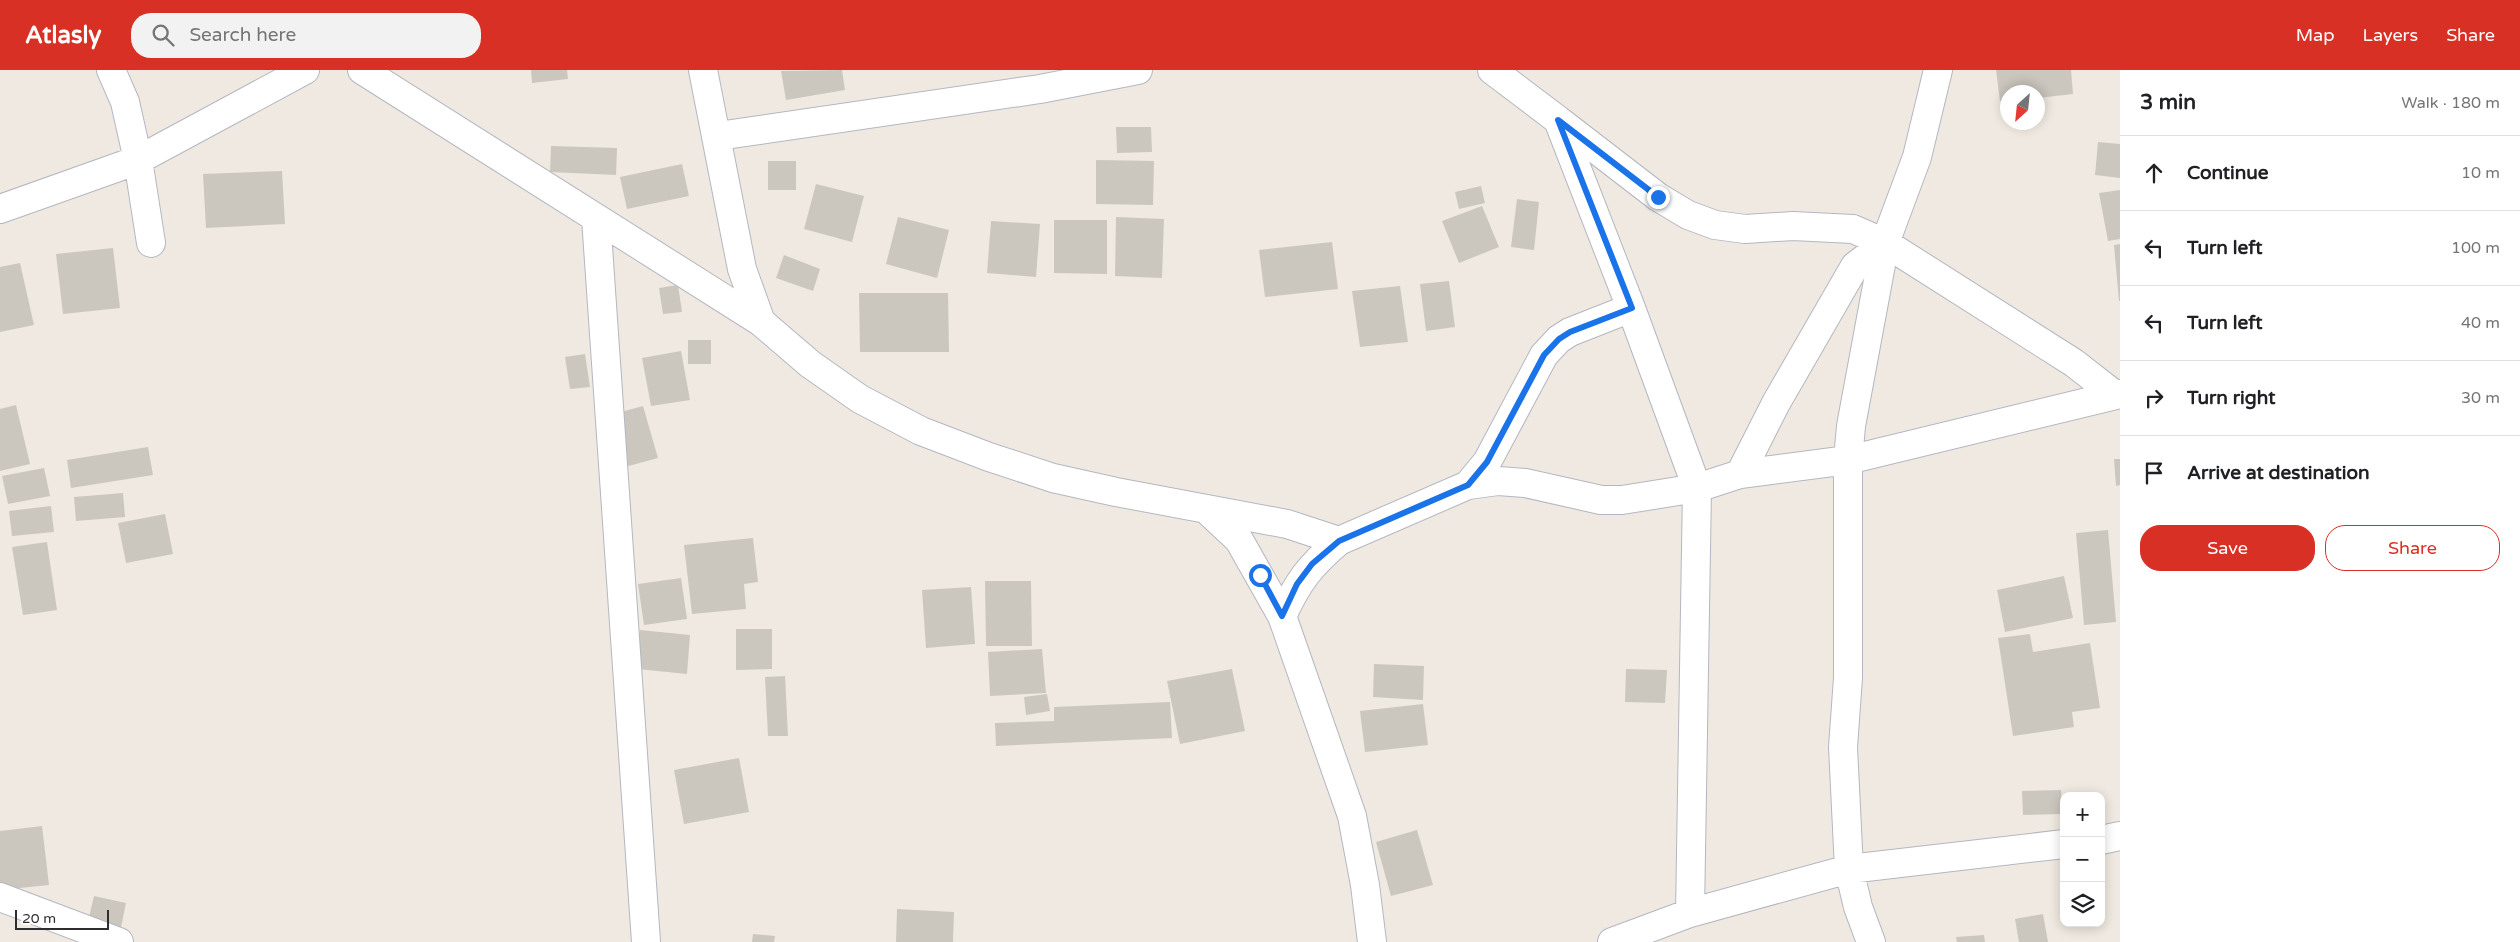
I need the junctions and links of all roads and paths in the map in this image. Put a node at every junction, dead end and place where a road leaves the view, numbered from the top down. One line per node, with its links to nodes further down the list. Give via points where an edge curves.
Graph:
1 (111, 70): 10 (street, via 125,102)
2 (305, 70): 10 (street)
3 (362, 70): 12 (street)
4 (703, 70): 9 (street)
5 (1138, 70): 9 (street, via 1040,89)
6 (1492, 70): 8 (street)
7 (1938, 70): 14 (street, via 1917,157)
8 (1558, 120): 14 (street, via 1658,197 1688,216 1715,225 1745,229 1793,226 1853,229); 15 (street)
9 (718, 136): 16 (street, via 742,268)
10 (138, 160): 11 (street); 13 (street)
11 (0, 209)
12 (596, 218): 16 (street); 33 (street)
13 (151, 243)
14 (1885, 243): 17 (street); 18 (street, via 1851,426); 19 (street, via 1855,266 1776,403)
15 (1632, 308): 20 (street, via 1570,332 1544,355 1487,462); 21 (street)
16 (761, 322): 22 (street, via 810,364 860,399 920,431 1053,478)
17 (2118, 394): 18 (street)
18 (1848, 460): 19 (street); 28 (street, via 1848,678 1843,747)
19 (1740, 474): 21 (street)
20 (1468, 485): 21 (street, via 1498,481 1525,483 1601,500); 23 (street)
21 (1697, 488): 30 (street)
22 (1207, 510): 23 (street, via 1287,524); 24 (street, via 1239,540)
23 (1339, 541): 24 (street, via 1307,570)
24 (1282, 616): 34 (street, via 1352,816)
25 (2120, 836): 26 (street)
26 (2105, 839)
27 (2060, 844): 28 (street)
28 (1848, 869): 30 (street); 35 (street)
29 (0, 897): 32 (street)
30 (1690, 913): 31 (street)
31 (1620, 940)
32 (119, 942)
33 (646, 942)
34 (1372, 942)
35 (1871, 942)

